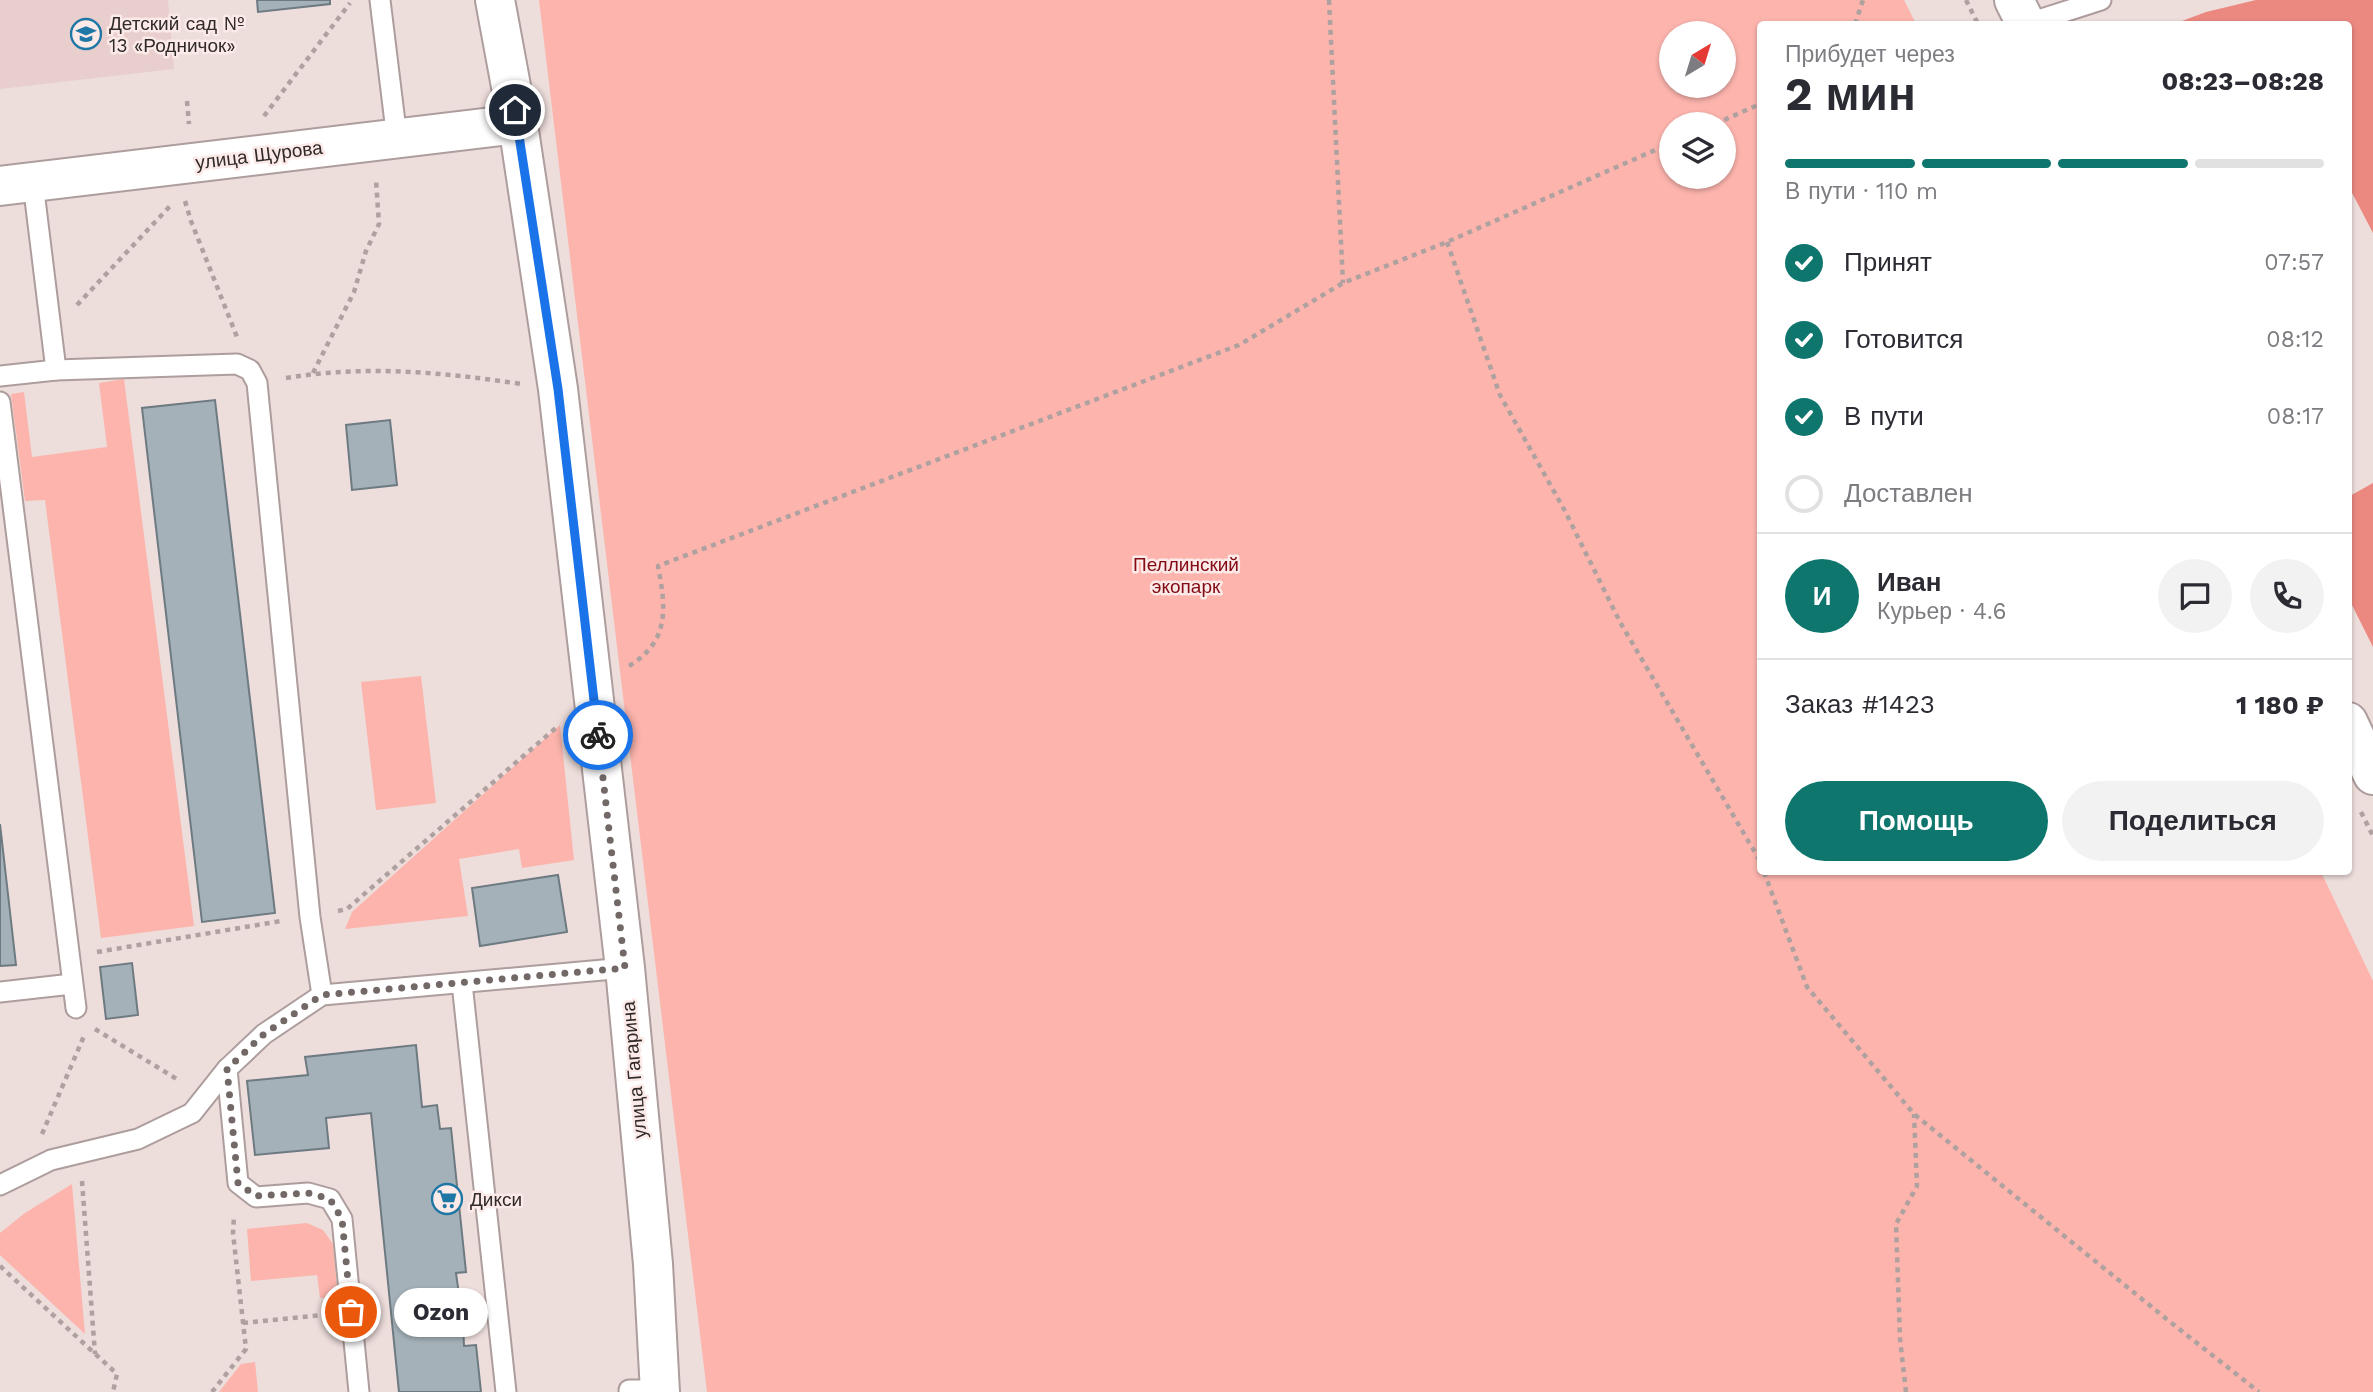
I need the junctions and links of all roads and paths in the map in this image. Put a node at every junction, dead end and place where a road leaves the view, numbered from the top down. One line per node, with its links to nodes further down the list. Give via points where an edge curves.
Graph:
1 (353, 0): 18 (path)
2 (380, 0): 16 (lane)
3 (495, 0): 15 (street, улица Гагарина)
4 (1329, 0): 22 (path)
5 (1863, 0): 9 (path)
6 (1966, 0): 10 (path)
7 (2014, 0): 11 (street)
8 (2101, 0): 12 (lane)
9 (1856, 21)
10 (1976, 21)
11 (2024, 21)
12 (2035, 21)
13 (1757, 105): 14 (path)
14 (1736, 115)
15 (518, 124): 16 (street, улица Щурова); 28 (street, улица Гагарина)
16 (385, 140): 18 (street, улица Щурова); 25 (path, via 379,224 354,292)
17 (1659, 148): 21 (path)
18 (231, 159): 19 (street, улица Щурова)
19 (188, 178): 20 (street, улица Щурова); 23 (path); 27 (path, via 191,221)
20 (16, 184): 23 (lane)
21 (1447, 242): 22 (path); 33 (path, via 1500,396 1565,510 1620,622)
22 (1343, 283): 30 (path, via 1240,345 658,566 665,602 660,636 640,660)
23 (51, 333): 24 (lane)
24 (56, 370): 26 (lane); 27 (lane, via 237,364)
25 (312, 374): 27 (path); 28 (path, via 445,373)
26 (0, 376)
27 (254, 376): 35 (lane)
28 (558, 389): 30 (street, улица Гагарина)
29 (0, 402): 36 (lane)
30 (593, 694): 35 (path, via 347,909); 37 (street, улица Гагарина)
31 (2352, 730): 32 (street)
32 (2373, 775)
33 (1757, 856)
34 (1765, 875): 45 (path, via 1807,987)
35 (310, 917): 36 (path); 41 (lane)
36 (69, 957): 39 (lane)
37 (625, 968): 38 (lane); 54 (street, улица Гагарина, via 653,1264)
38 (462, 983): 41 (lane); 58 (lane)
39 (72, 984): 40 (lane); 42 (lane)
40 (0, 992)
41 (322, 995): 43 (lane, via 264,1034)
42 (76, 1008)
43 (227, 1069): 44 (lane); 48 (lane)
44 (206, 1096): 46 (lane, via 192,1113 138,1139); 47 (path, via 88,1025)
45 (1914, 1114): 59 (path, via 1917,1186 1896,1224); 60 (path)
46 (80, 1153): 47 (lane); 53 (path)
47 (26, 1172): 49 (lane)
48 (238, 1183): 51 (lane, via 256,1196 308,1193 330,1199 342,1219); 52 (path, via 233,1233)
49 (0, 1185)
50 (0, 1266): 53 (path)
51 (351, 1312): 52 (path); 57 (lane)
52 (243, 1323): 56 (path, via 246,1349)
53 (95, 1354): 55 (path, via 117,1374)
54 (650, 1390)
55 (113, 1392)
56 (212, 1392)
57 (359, 1392)
58 (506, 1392)
59 (1906, 1392)
60 (2259, 1392)

